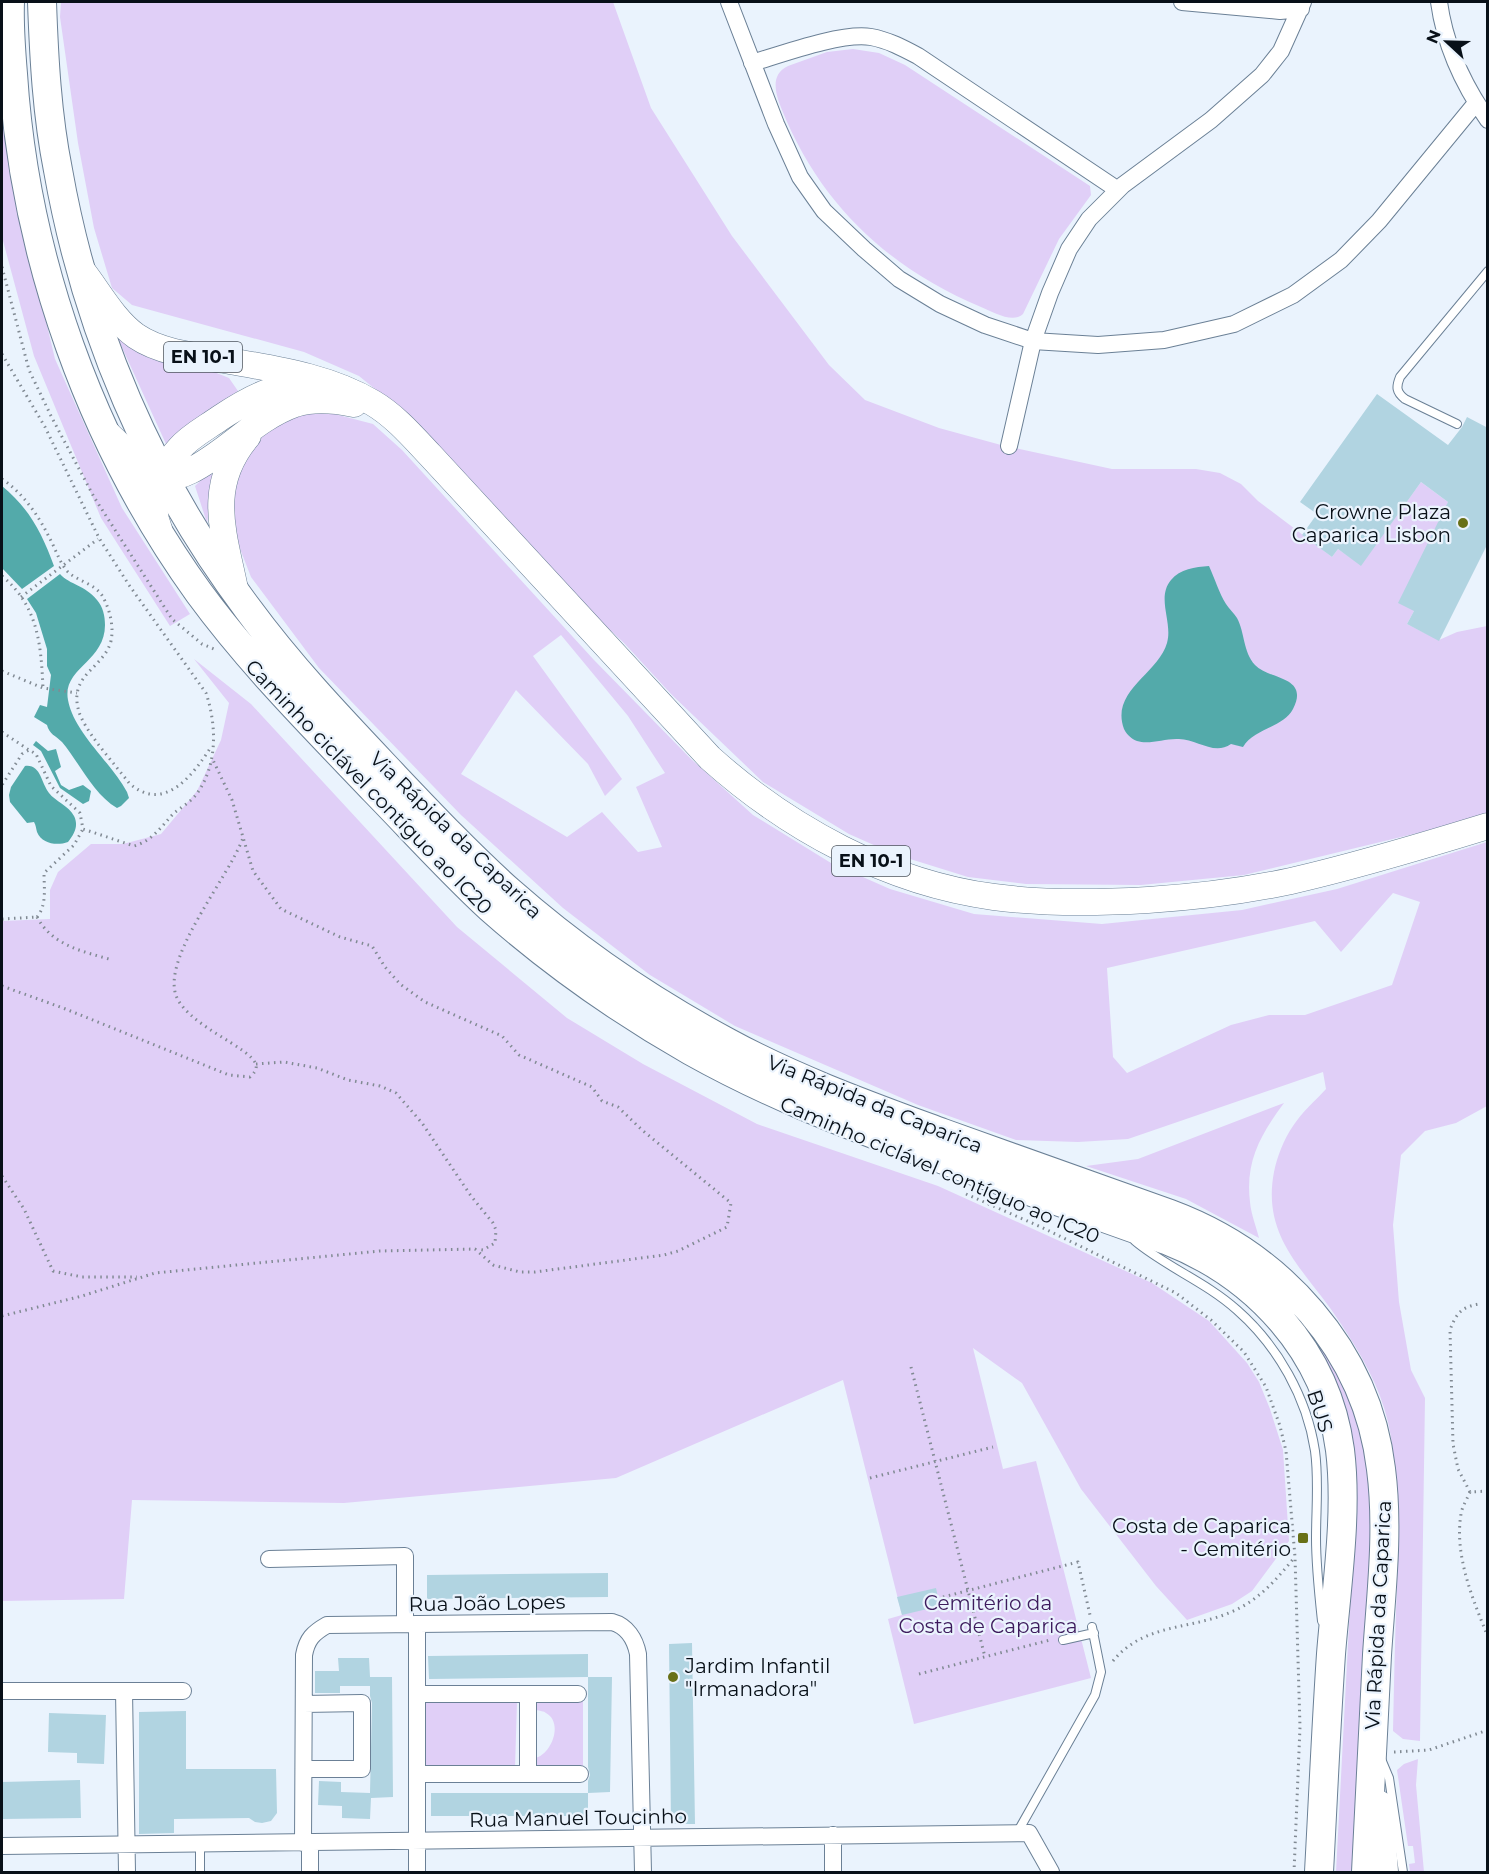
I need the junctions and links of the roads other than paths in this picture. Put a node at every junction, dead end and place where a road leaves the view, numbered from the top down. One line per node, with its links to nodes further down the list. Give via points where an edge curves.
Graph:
1 (10, 2): 19 (highway, Via Rápida da Caparica, via 15,98 30,197 64,326)
2 (42, 2): 11 (highway, Via Rápida da Caparica, via 57,168)
3 (729, 2): 7 (street)
4 (1182, 2): 6 (street, via 1280,11)
5 (1439, 2): 8 (street, via 1455,63)
6 (1302, 5): 10 (street, via 1281,51 1262,75 1211,120)
7 (752, 63): 10 (street, via 844,37 870,36 894,44 918,56); 13 (street, via 800,177 824,211 899,279 940,304)
8 (1476, 103): 9 (street); 13 (street, via 1379,221 1341,260 1293,295 1234,324 1164,340 1098,345)
9 (1488, 120)
10 (1118, 190): 13 (street, via 1089,219 1069,249)
11 (80, 268): 14 (main road, EN 10-1, via 119,321 136,335 164,349); 22 (highway, Via Rápida da Caparica, via 114,372)
12 (1488, 271): 18 (lane, via 1396,386 1405,399)
13 (1033, 341): 21 (street)
14 (210, 358): 15 (main road, EN 10-1, via 301,375); 16 (main road, EN 10-1, via 237,374)
15 (358, 395): 16 (main road, EN 10-1, via 306,386 281,389); 20 (main road, EN 10-1, via 387,412)
16 (249, 400): 22 (main road, EN 10-1, via 179,449)
17 (270, 417): 20 (main road, EN 10-1, via 310,400 344,402 383,415); 22 (main road, EN 10-1); 24 (main road, EN 10-1, via 244,441 223,488 221,528)
18 (1457, 424)
19 (104, 430): 22 (main road, via 142,466); 23 (highway, Via Rápida da Caparica)
20 (412, 436): 25 (main road, EN 10-1, via 710,758 788,819 848,851 906,875 969,892 1030,901 1102,903 1171,898 1291,881)
21 (1009, 446)
22 (176, 473): 23 (main road, EN 10-1, via 154,492 155,513); 24 (highway, Via Rápida da Caparica, via 192,527)
23 (173, 556): 57 (highway, Via Rápida da Caparica, via 242,647 438,856 511,926 632,1015 785,1099 844,1124 1187,1248 1239,1279 1278,1315 1316,1371 1335,1428 1342,1474)
24 (236, 593): 26 (highway, Via Rápida da Caparica, via 303,677 448,833 525,904 613,973 690,1022 784,1071 878,1109 1192,1222 1227,1240 1275,1274 1323,1325 1359,1388 1379,1453)
25 (1488, 826)
26 (1384, 1548): 37 (main road); 58 (highway, Via Rápida da Caparica)
27 (269, 1559): 28 (street, via 405,1556)
28 (411, 1624): 33 (street); 36 (street, Rua João Lopes, via 327,1625 314,1633 305,1649); 44 (street, Rua João Lopes, via 612,1622 626,1629 638,1654)
29 (1063, 1640): 42 (lane, via 1093,1630 1101,1671 1099,1683)
30 (2, 1691): 31 (street)
31 (124, 1691): 32 (street); 48 (street)
32 (183, 1691)
33 (417, 1694): 34 (street); 39 (street)
34 (528, 1694): 35 (street); 40 (street)
35 (578, 1694)
36 (304, 1704): 38 (street, Rua João Lopes); 38 (street, via 362,1703 363,1769)
37 (1378, 1752): 59 (main road); 60 (lane, via 1389,1778)
38 (304, 1769): 46 (street, Rua João Lopes)
39 (417, 1774): 40 (street); 45 (street)
40 (528, 1774): 41 (street)
41 (580, 1774)
42 (1023, 1833): 43 (street, Rua Manuel Toucinho); 56 (street)
43 (833, 1835): 44 (street, Rua Manuel Toucinho); 55 (street)
44 (643, 1838): 45 (street, Rua Manuel Toucinho); 54 (street, Rua João Lopes)
45 (417, 1841): 46 (street, Rua Manuel Toucinho); 53 (street)
46 (307, 1843): 47 (street, Rua Manuel Toucinho); 52 (street, Rua João Lopes)
47 (200, 1844): 48 (street, Rua Manuel Toucinho); 51 (lane)
48 (126, 1845): 49 (street, Rua Manuel Toucinho); 50 (street)
49 (2, 1846)
50 (127, 1872)
51 (200, 1872)
52 (310, 1872)
53 (417, 1872)
54 (643, 1872)
55 (833, 1872)
56 (1051, 1872)
57 (1319, 1872)
58 (1366, 1872)
59 (1385, 1872)
60 (1402, 1872)

